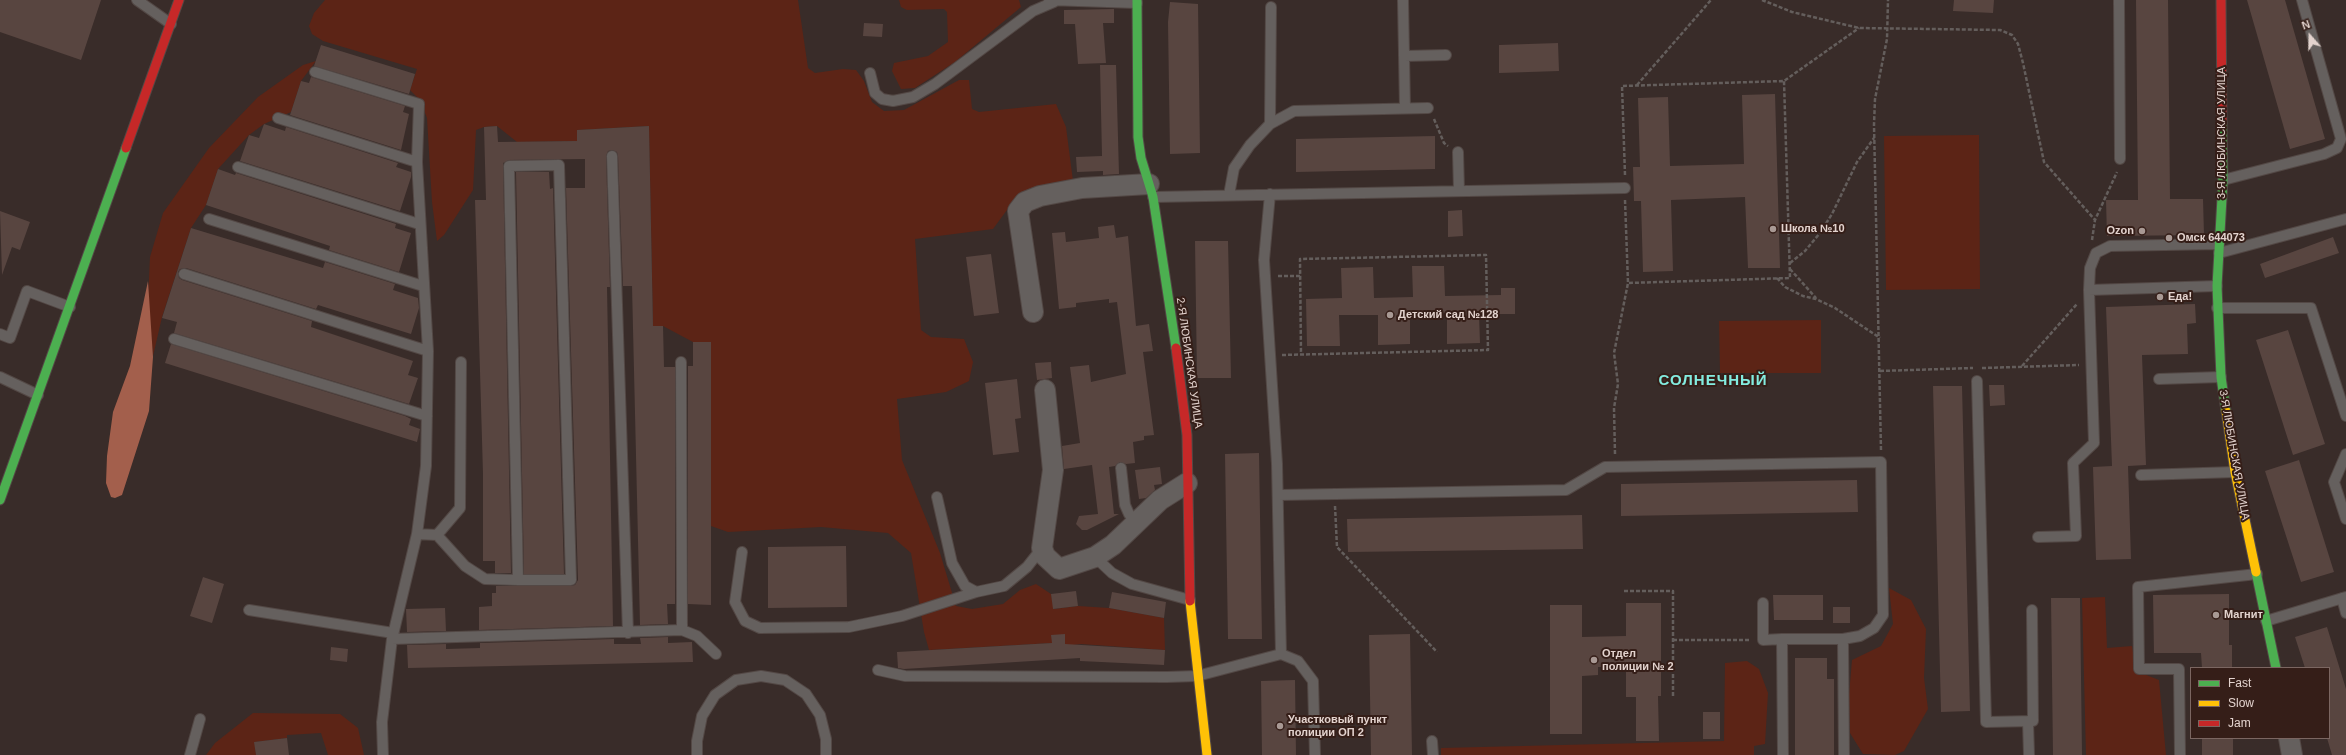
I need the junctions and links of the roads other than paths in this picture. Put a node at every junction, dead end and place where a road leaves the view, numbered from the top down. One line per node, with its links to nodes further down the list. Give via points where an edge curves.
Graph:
1 (137, 0): 10 (lane)
2 (179, 0): 10 (street)
3 (1403, 0): 12 (lane)
4 (2119, 0): 21 (lane)
5 (2221, 0): 24 (street, 3-Я ЛЮБИНСКАЯ УЛИЦА)
6 (2302, 0): 24 (lane, via 2341,138 2337,148 2324,154)
7 (1052, 1): 8 (lane); 14 (lane, via 1033,11 935,84 913,97 893,101 882,99 875,93)
8 (1137, 1): 26 (street, 2-Я ЛЮБИНСКАЯ УЛИЦА, via 1138,137 1141,158)
9 (1271, 7): 18 (lane)
10 (171, 24): 38 (street)
11 (1446, 55): 12 (lane)
12 (1404, 56): 15 (lane)
13 (315, 72): 22 (lane, via 419,104)
14 (870, 73)
15 (1405, 108): 16 (lane); 18 (lane, via 1294,111)
16 (1428, 108)
17 (278, 118): 22 (lane)
18 (1270, 124): 29 (lane, via 1234,168)
19 (1458, 152): 27 (lane)
20 (612, 156): 83 (lane)
21 (2120, 159)
22 (416, 162): 32 (lane)
23 (238, 167): 32 (lane)
24 (2223, 180): 33 (street, 3-Я ЛЮБИНСКАЯ УЛИЦА)
25 (1625, 188): 27 (lane)
26 (1151, 190): 29 (lane); 40 (street, via 1082,188 1040,196 1025,202 1018,210); 58 (street, 2-Я ЛЮБИНСКАЯ УЛИЦА, via 1184,401)
27 (1459, 191): 28 (lane)
28 (1270, 194): 29 (lane); 59 (lane, via 1264,260)
29 (1229, 195)
30 (209, 219): 35 (lane)
31 (2346, 219): 33 (lane)
32 (419, 224): 35 (lane)
33 (2219, 249): 36 (street, 3-Я ЛЮБИНСКАЯ УЛИЦА); 37 (lane, via 2110,246 2096,254 2090,268)
34 (184, 274): 43 (lane)
35 (423, 286): 43 (lane)
36 (2217, 286): 37 (lane); 39 (street, 3-Я ЛЮБИНСКАЯ УЛИЦА)
37 (2089, 290): 66 (lane, via 2094,443 2073,463 2076,536)
38 (70, 307): 41 (lane, via 27,292 10,338); 51 (street)
39 (2217, 308): 47 (street, 3-Я ЛЮБИНСКАЯ УЛИЦА); 53 (lane, via 2312,308)
40 (1033, 312)
41 (0, 334)
42 (174, 338): 52 (lane)
43 (428, 351): 52 (lane)
44 (461, 362): 65 (lane, via 460,508)
45 (682, 362): 82 (lane)
46 (0, 377): 51 (lane)
47 (2221, 377): 48 (lane); 56 (street, 3-Я ЛЮБИНСКАЯ УЛИЦА)
48 (2159, 380)
49 (1977, 381): 93 (lane, via 1986,722)
50 (1045, 390): 67 (street, via 1053,470)
51 (38, 394): 61 (street)
52 (428, 416): 64 (lane, via 426,466)
53 (2346, 416)
54 (2346, 454): 62 (lane, via 2334,482)
55 (1121, 468): 63 (lane, via 1125,505)
56 (2235, 472): 57 (lane); 72 (street, 3-Я ЛЮБИНСКАЯ УЛИЦА)
57 (2141, 475)
58 (1188, 483): 63 (street, via 1160,500); 76 (street, 2-Я ЛЮБИНСКАЯ УЛИЦА)
59 (1278, 495): 85 (lane, via 1566,490 1605,467 1616,466 1881,462 1883,615 1874,628 1860,636); 88 (lane)
60 (937, 497): 74 (lane, via 952,563 965,586)
61 (0, 500)
62 (2346, 519)
63 (1136, 522): 69 (street, via 1113,545)
64 (417, 534): 65 (lane); 84 (lane)
65 (437, 536): 73 (lane, via 465,566 485,579)
66 (2038, 538)
67 (1042, 548): 70 (street, via 1044,556); 71 (lane)
68 (742, 552): 74 (lane, via 735,602 745,621 760,628 849,627 902,616)
69 (1095, 557): 70 (street); 76 (lane, via 1112,573 1132,584)
70 (1059, 569): 71 (lane, via 1034,567)
71 (1020, 573): 74 (lane, via 1004,586)
72 (2257, 574): 81 (street, 3-Я ЛЮБИНСКАЯ УЛИЦА); 106 (lane, via 2138,587 2139,669 2179,669)
73 (518, 580): 73 (lane, via 571,580 559,166 509,166)
74 (976, 592)
75 (2344, 597): 80 (lane); 81 (lane)
76 (1190, 600): 91 (street, 2-Я ЛЮБИНСКАЯ УЛИЦА)
77 (1763, 603): 86 (lane, via 1763,640)
78 (250, 610): 84 (lane)
79 (2032, 610): 93 (lane, via 2033,721)
80 (2346, 612)
81 (2266, 621): 89 (street, 3-Я ЛЮБИНСКАЯ УЛИЦА)
82 (682, 630): 83 (lane); 87 (lane, via 697,636)
83 (628, 633): 84 (lane)
84 (392, 636): 97 (lane, via 382,722)
85 (1843, 639): 86 (lane); 104 (lane)
86 (1782, 640): 103 (lane)
87 (716, 654)
88 (1281, 654): 91 (lane); 101 (lane, via 1298,661 1314,680)
89 (2276, 667)
90 (878, 670): 91 (lane, via 905,676)
91 (1197, 676): 100 (street, 2-Я ЛЮБИНСКАЯ УЛИЦА)
92 (200, 719): 96 (lane)
93 (2028, 721): 105 (lane)
94 (2289, 739): 107 (street)
95 (1432, 741): 102 (lane)
96 (190, 755)
97 (383, 755)
98 (697, 755): 99 (lane, via 702,716 716,695 736,680 761,676 785,680 806,694 820,715 826,739)
99 (826, 755)
100 (1206, 755)
101 (1315, 755)
102 (1432, 755)
103 (1783, 755)
104 (1844, 755)
105 (2029, 755)
106 (2180, 755)
107 (2292, 755)

